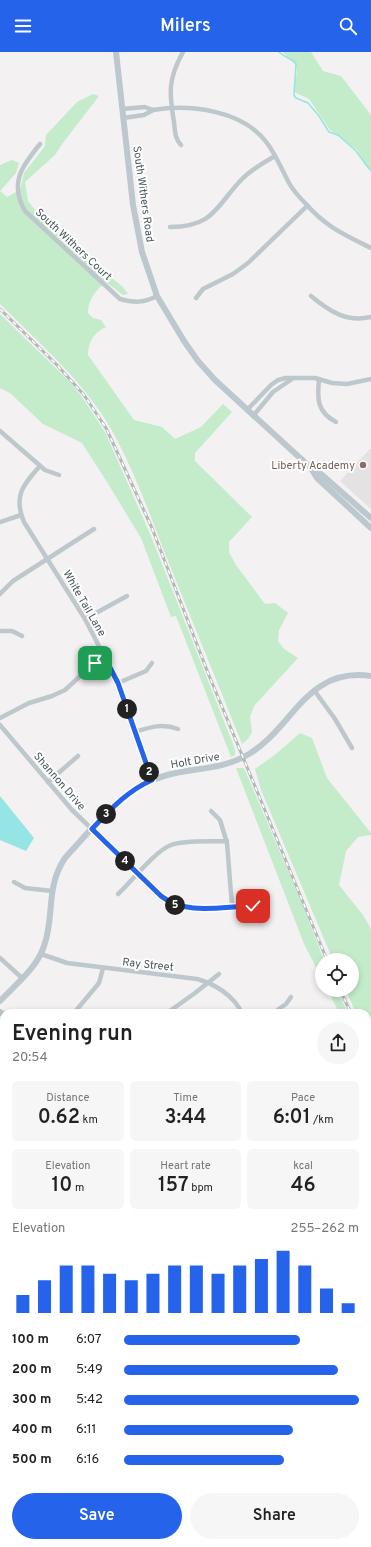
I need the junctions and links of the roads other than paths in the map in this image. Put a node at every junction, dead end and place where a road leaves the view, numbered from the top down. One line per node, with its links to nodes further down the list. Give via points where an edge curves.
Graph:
1 (116, 52): 4 (main road, South Withers Road)
2 (183, 52): 3 (street, via 172,79)
3 (171, 108): 5 (street); 8 (street, via 177,140); 9 (street, via 201,110 233,117 266,142)
4 (122, 109): 5 (street, via 145,107); 6 (main road, South Withers Road)
5 (152, 110): 6 (street, via 144,115)
6 (123, 118): 13 (main road, South Withers Road, via 138,232)
7 (40, 144): 13 (street, South Withers Court, via 20,172 17,183 19,198 25,211 120,299 144,302)
8 (181, 145)
9 (275, 156): 10 (street, via 290,184); 11 (street, via 243,178 206,219 196,224)
10 (307, 206): 12 (street, via 337,231); 15 (street, via 248,263 203,289)
11 (170, 227)
12 (371, 248)
13 (157, 296): 20 (main road, South Withers Road, via 198,361)
14 (311, 296): 16 (street, via 336,314 358,319)
15 (196, 298)
16 (371, 317)
17 (292, 379): 18 (street); 20 (street, via 278,380 262,392); 21 (street, via 272,392)
18 (319, 379): 19 (street, via 347,384); 22 (street, via 318,395 322,409)
19 (371, 379)
20 (247, 410): 21 (main road, South Withers Road)
21 (253, 416): 25 (main road, South Withers Road)
22 (336, 422)
23 (0, 431): 24 (street)
24 (40, 466): 26 (street); 27 (street, White Tail Lane, via 23,488 19,501)
25 (311, 468): 28 (main road, South Withers Road, via 322,474); 30 (main road, South Withers Road, via 317,478)
26 (60, 475)
27 (21, 515): 29 (street); 32 (street, White Tail Lane)
28 (371, 518)
29 (0, 522)
30 (371, 528)
31 (94, 530): 32 (street)
32 (49, 559): 33 (street, via 13,582); 35 (street, White Tail Lane)
33 (0, 594)
34 (126, 596): 35 (street)
35 (85, 619): 38 (street, White Tail Lane)
36 (0, 631): 37 (street, via 12,631)
37 (22, 636)
38 (105, 658): 41 (street, White Tail Lane); 43 (street, via 88,668 65,690 29,703)
39 (152, 663): 41 (street, via 146,671)
40 (371, 676): 42 (main road, Holt Drive, via 337,678)
41 (118, 683): 46 (street, White Tail Lane)
42 (314, 690): 47 (street); 49 (main road, Holt Drive, via 250,753 219,766 177,772)
43 (0, 718)
44 (0, 725): 50 (street, Shannon Drive)
45 (178, 729): 46 (street, via 158,725)
46 (135, 732): 49 (street, White Tail Lane)
47 (352, 748)
48 (78, 756): 50 (street)
49 (152, 780): 52 (main road, Holt Drive, via 125,796)
50 (48, 782): 52 (street, Shannon Drive)
51 (211, 811): 53 (street, via 220,820)
52 (92, 829): 54 (street, Shannon Drive); 56 (main road, Holt Drive, via 59,867)
53 (227, 841): 54 (street, via 168,846); 58 (street)
54 (138, 874): 57 (street); 58 (street, Shannon Drive, via 173,904 212,909)
55 (14, 882): 56 (street, via 24,888)
56 (52, 891): 60 (main road, Holt Drive, via 46,940)
57 (118, 894)
58 (232, 906): 59 (street, Shannon Drive)
59 (253, 906)
60 (41, 954): 62 (street, Ray Street, via 67,963); 64 (main road, Holt Drive)
61 (0, 958): 64 (street)
62 (103, 968): 65 (street, Ray Street); 68 (street, via 99,983)
63 (219, 974): 65 (street)
64 (22, 978): 67 (main road, Holt Drive)
65 (208, 982): 69 (street); 70 (street, Ray Street, via 228,995)
66 (291, 996): 71 (street)
67 (0, 1001)
68 (77, 1009)
69 (173, 1009)
70 (239, 1009)
71 (279, 1009)

